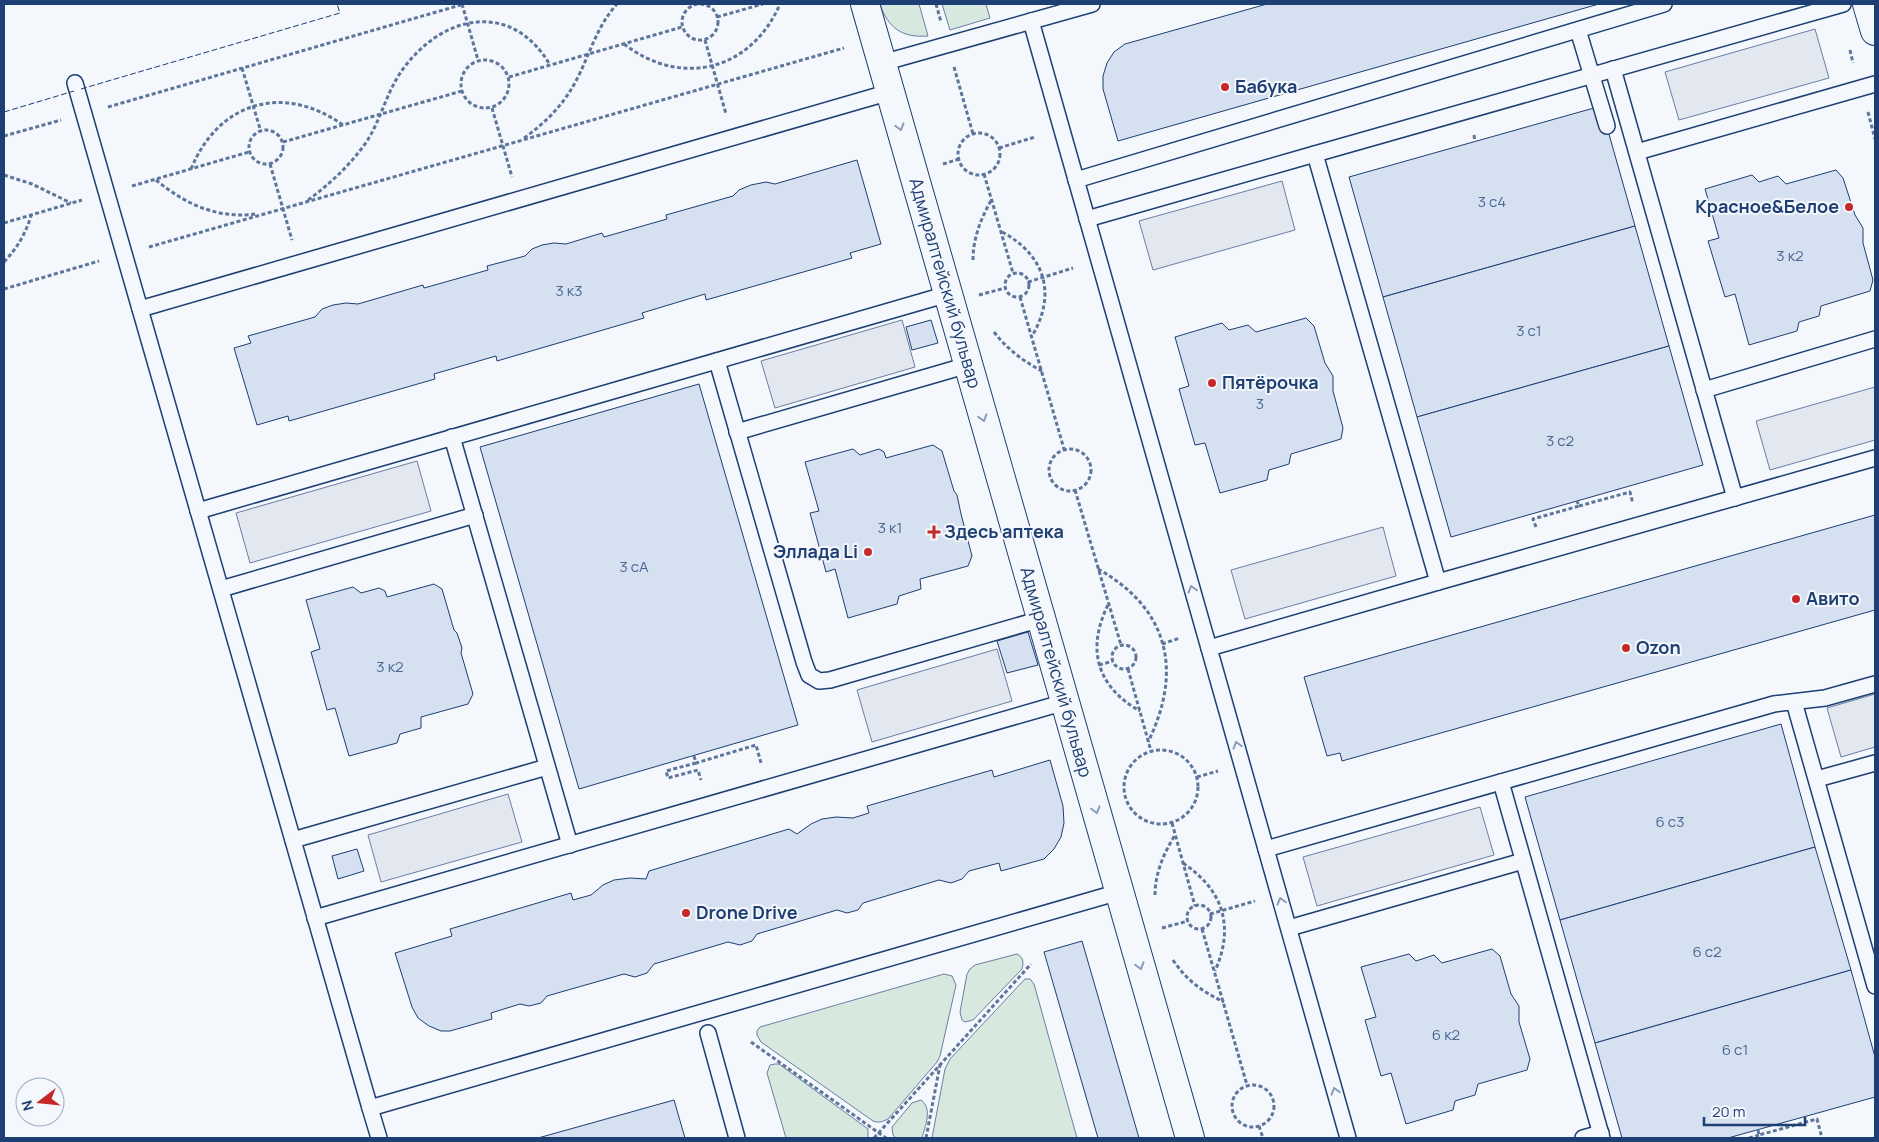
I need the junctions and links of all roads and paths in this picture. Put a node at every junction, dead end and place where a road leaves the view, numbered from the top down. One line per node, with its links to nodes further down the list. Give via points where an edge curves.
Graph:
1 (463, 4): 14 (path); 27 (path)
2 (617, 4): 22 (path, via 596,34)
3 (695, 4): 12 (path, via 704,4); 15 (path, via 686,9)
4 (763, 4): 12 (path)
5 (780, 4): 25 (path, via 763,34 748,48 731,59)
6 (865, 4): 21 (street, Адмиралтейский бульвар)
7 (936, 4): 16 (path)
8 (1092, 4): 13 (lane)
9 (1664, 4): 17 (lane)
10 (1843, 4): 28 (lane)
11 (1868, 4): 18 (street)
12 (717, 17): 19 (path, via 718,26)
13 (1031, 21): 21 (lane); 58 (lane)
14 (468, 22): 23 (path); 26 (path, via 486,20 520,30 542,52); 39 (path, via 442,34 419,51 402,70)
15 (682, 27): 19 (path, via 687,35); 20 (path)
16 (943, 30)
17 (1578, 30): 29 (lane); 58 (lane)
18 (1875, 31)
19 (705, 40): 25 (path)
20 (624, 44): 22 (path); 25 (path, via 656,63 675,68)
21 (878, 51): 32 (path); 35 (street, Адмиралтейский бульвар)
22 (587, 55): 26 (path); 47 (path, via 571,91 559,108 542,126)
23 (478, 60): 30 (path, via 499,64); 34 (path, via 463,74)
24 (952, 62): 43 (path)
25 (712, 65): 32 (path)
26 (550, 66): 30 (path)
27 (242, 68): 36 (path); 38 (path)
28 (1613, 69): 29 (lane); 51 (lane)
29 (1591, 76): 41 (lane); 52 (lane)
30 (509, 77): 37 (path, via 508,93)
31 (75, 83): 38 (lane)
32 (718, 84): 46 (path); 47 (path)
33 (1875, 84): 51 (lane)
34 (462, 91): 37 (path, via 471,104); 39 (path)
35 (890, 92): 46 (lane); 79 (street, Адмиралтейский бульвар, one-way to 79)
36 (254, 106): 40 (path, via 272,102 310,106); 42 (path); 54 (path, via 237,113 208,137)
37 (492, 108): 49 (path)
38 (84, 114): 44 (path); 68 (lane)
39 (380, 114): 40 (path); 61 (path, via 366,142 347,167)
40 (343, 125): 48 (path)
41 (1607, 126)
42 (261, 132): 48 (path, via 277,133); 53 (path, via 256,133 250,142 249,152 255,161)
43 (973, 134): 50 (path, via 983,133 991,137); 55 (path, via 959,146 960,164 975,175)
44 (4, 136)
45 (1035, 137): 50 (path)
46 (733, 138): 60 (lane)
47 (521, 140): 49 (path)
48 (283, 142): 53 (path, via 282,153)
49 (503, 145): 60 (path); 61 (path)
50 (999, 148): 55 (path, via 998,162 993,170)
51 (1637, 152): 90 (lane)
52 (1315, 154): 66 (lane); 104 (lane)
53 (270, 164): 63 (path)
54 (191, 169)
55 (984, 174): 59 (path)
56 (4, 176): 62 (path, via 52,192)
57 (156, 179): 64 (path, via 185,201 202,208 245,216)
58 (1076, 180): 66 (lane)
59 (992, 199): 67 (path); 71 (path, via 976,236)
60 (518, 200): 70 (lane)
61 (306, 202): 63 (path)
62 (72, 204)
63 (283, 208): 64 (path); 70 (path)
64 (266, 213): 68 (path)
65 (32, 215): 69 (path, via 26,233)
66 (1087, 219): 111 (lane, one-way to 66)
67 (1002, 232): 73 (path); 74 (path, via 1027,250)
68 (124, 254): 76 (path); 83 (lane)
69 (4, 262)
70 (299, 263): 83 (lane)
71 (973, 263)
72 (1073, 268): 74 (path)
73 (1013, 273): 75 (path, via 1021,274); 77 (path, via 1007,278)
74 (1043, 277): 75 (path); 85 (path, via 1044,308)
75 (1028, 282): 81 (path, via 1026,293)
76 (4, 288)
77 (1005, 288): 80 (path); 81 (path, via 1012,297)
78 (975, 290): 80 (path)
79 (948, 294): 87 (lane); 88 (street, Адмиралтейский бульвар)
80 (977, 296): 82 (path)
81 (1020, 297): 85 (path)
82 (979, 303)
83 (140, 308): 100 (lane)
84 (991, 327): 89 (path, via 1013,353)
85 (1032, 336): 89 (path)
86 (1875, 339): 90 (lane)
87 (716, 361): 91 (lane); 92 (lane)
88 (968, 365): 91 (lane); 107 (street, Адмиралтейский бульвар, one-way to 107)
89 (1042, 372): 93 (path)
90 (1704, 390): 96 (lane)
91 (737, 432): 107 (lane, via 804,662 809,674 819,681)
92 (452, 437): 100 (lane); 101 (lane)
93 (1064, 449): 95 (path, via 1082,452 1088,460 1089,478); 95 (path, via 1050,462 1049,471 1058,487)
94 (1875, 458): 96 (lane)
95 (1076, 490): 103 (path)
96 (1735, 498): 104 (lane)
97 (1577, 501): 99 (path)
98 (1623, 502): 99 (path, via 1632,500 1630,492)
99 (1579, 506): 102 (path, via 1533,519 1535,527)
100 (198, 511): 105 (lane)
101 (474, 515): 105 (lane); 125 (lane)
102 (1543, 525)
103 (1098, 569): 106 (path); 109 (path, via 1134,594 1148,611)
104 (1438, 582): 111 (lane)
105 (221, 589): 131 (lane)
106 (1108, 605): 110 (path); 113 (path, via 1097,634)
107 (1041, 619): 116 (street, Адмиралтейский бульвар)
108 (1180, 638): 109 (path)
109 (1162, 644): 119 (path, via 1167,675 1165,698 1159,721)
110 (1121, 645): 112 (path, via 1114,650); 114 (path, via 1134,650 1136,658)
111 (1209, 648): 133 (lane, one-way to 111)
112 (1113, 661): 113 (path); 114 (path, via 1120,669)
113 (1099, 665): 118 (path, via 1114,693)
114 (1128, 669): 118 (path)
115 (1875, 684): 117 (lane, via 1825,698)
116 (1065, 702): 132 (lane); 136 (street, Адмиралтейский бульвар, one-way to 136)
117 (1794, 702): 127 (lane); 128 (lane, via 1774,704)
118 (1140, 711): 119 (path)
119 (1148, 742): 121 (path)
120 (756, 745): 123 (path)
121 (1151, 750): 129 (path, via 1177,752 1188,760 1199,783 1193,808); 129 (path, via 1130,766 1124,791 1135,814 1146,822)
122 (694, 756): 123 (path)
123 (696, 762): 126 (path, via 666,771 668,778)
124 (1875, 763): 127 (lane)
125 (547, 767): 131 (lane); 132 (lane)
126 (698, 770)
127 (1817, 779): 150 (lane)
128 (1501, 782): 133 (lane); 134 (lane)
129 (1172, 824): 130 (path)
130 (1175, 835): 135 (path); 137 (path, via 1159,870)
131 (293, 840): 142 (lane)
132 (570, 845): 142 (lane)
133 (1266, 849): 144 (lane, one-way to 133)
134 (1523, 861): 144 (lane); 161 (lane)
135 (1183, 863): 139 (path); 140 (path, via 1208,883)
136 (1120, 892): 156 (lane); 167 (street, Адмиралтейский бульвар, one-way to 167)
137 (1155, 900)
138 (1256, 901): 140 (path)
139 (1195, 906): 141 (path, via 1203,906); 143 (path, via 1189,910)
140 (1222, 910): 141 (path); 149 (path, via 1225,942)
141 (1210, 914): 146 (path, via 1208,925)
142 (315, 918): 156 (lane)
143 (1188, 921): 145 (path); 146 (path, via 1194,929)
144 (1289, 928): 169 (lane, one-way to 144)
145 (1159, 929)
146 (1202, 929): 149 (path)
147 (1169, 954): 151 (path, via 1190,980)
148 (1031, 964): 154 (path)
149 (1215, 972): 151 (path)
150 (1875, 986)
151 (1224, 1002): 155 (path)
152 (708, 1033): 163 (lane)
153 (751, 1042): 159 (path)
154 (940, 1064): 159 (path); 166 (path)
155 (1247, 1085): 157 (path, via 1265,1088 1274,1104 1272,1114); 157 (path, via 1233,1098 1234,1116 1241,1123)
156 (370, 1108): 162 (lane)
157 (1259, 1126): 168 (path)
158 (1758, 1130): 160 (path)
159 (879, 1133): 164 (path); 165 (path)
160 (1759, 1135): 171 (path); 172 (path, via 1816,1119)
161 (1601, 1136): 170 (lane)
162 (379, 1138)
163 (737, 1138)
164 (874, 1138)
165 (886, 1138)
166 (926, 1138)
167 (1190, 1138)
168 (1263, 1138)
169 (1348, 1138)
170 (1584, 1138)
171 (1749, 1138)
172 (1822, 1138)

